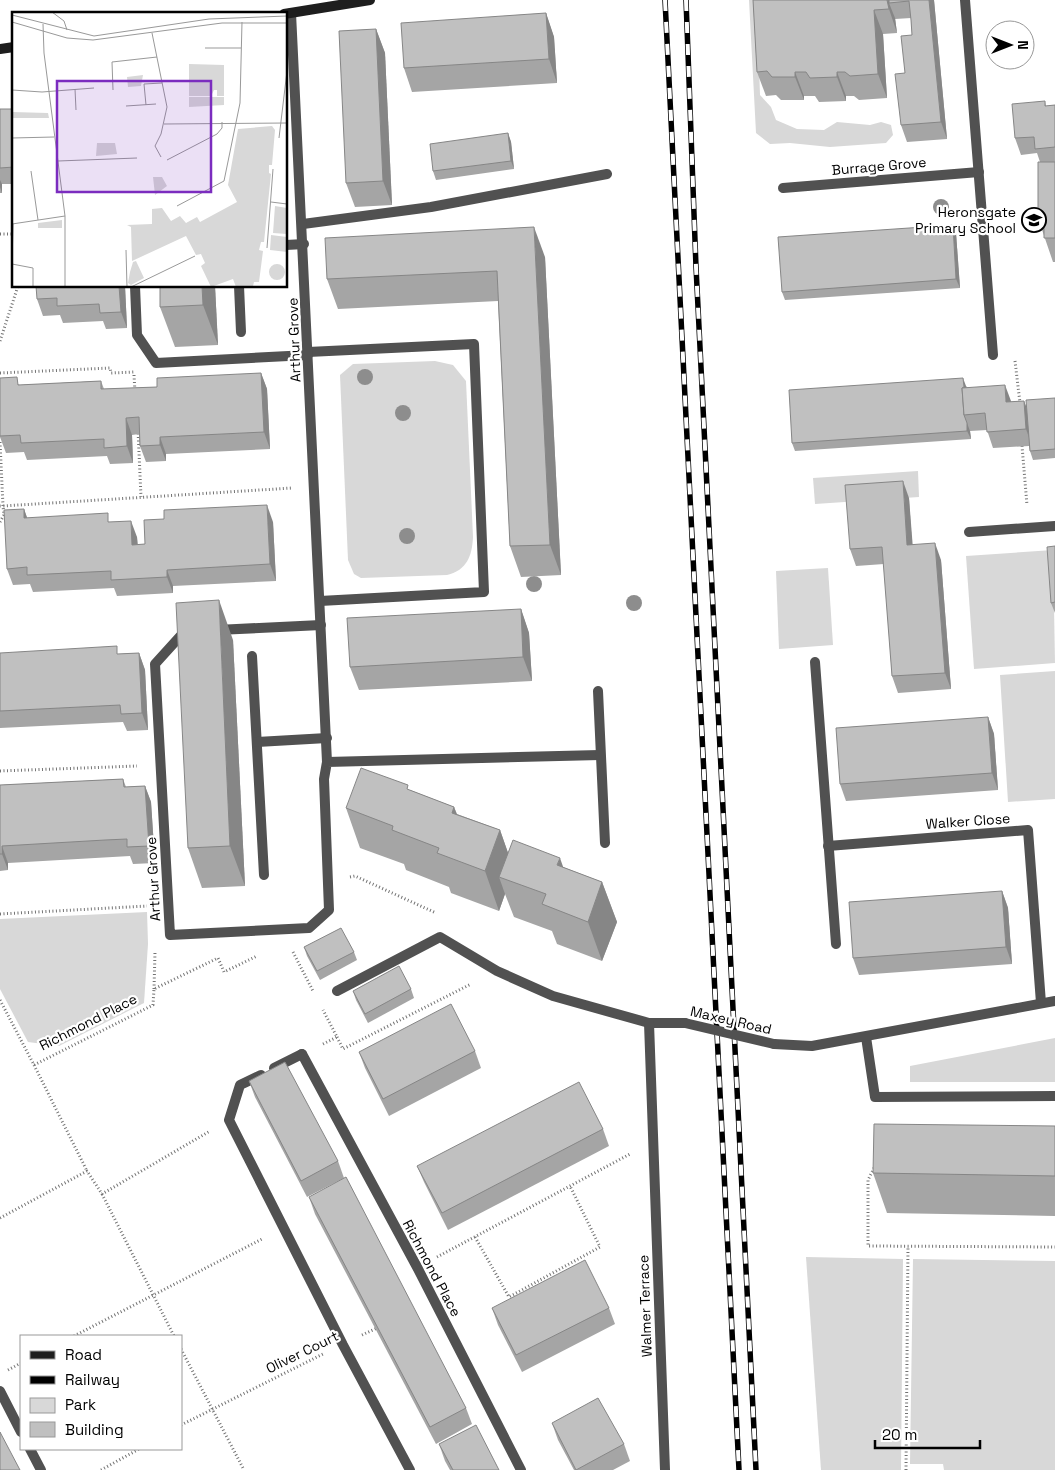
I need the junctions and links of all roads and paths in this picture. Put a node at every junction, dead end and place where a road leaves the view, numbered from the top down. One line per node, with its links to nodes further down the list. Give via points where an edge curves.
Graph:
1 (370, 0): 3 (street)
2 (965, 0): 4 (street)
3 (288, 13): 7 (street, Arthur Grove)
4 (979, 172): 6 (street, Burrage Grove); 17 (street)
5 (607, 174): 7 (street, via 431,207)
6 (783, 188)
7 (303, 224): 8 (street, Arthur Grove)
8 (304, 244): 9 (street); 16 (street, Arthur Grove)
9 (288, 245)
10 (17, 288): 14 (path)
11 (135, 288): 15 (street, via 137,335)
12 (239, 288): 13 (street)
13 (241, 332)
14 (0, 341)
15 (147, 351): 16 (street, via 156,363); 18 (path)
16 (308, 354): 25 (street, Arthur Grove); 32 (street, via 474,344 484,592)
17 (993, 355): 21 (path, via 994,362 1016,361)
18 (134, 372): 19 (path, via 111,373 110,368); 20 (path)
19 (0, 373)
20 (136, 401)
21 (1020, 408)
22 (137, 420): 26 (path)
23 (0, 442): 27 (path)
24 (1022, 446): 30 (path)
25 (315, 486): 26 (path); 32 (street, Arthur Grove)
26 (141, 497): 27 (path)
27 (2, 506): 28 (path, via 4,515)
28 (0, 522)
29 (1055, 526): 30 (street)
30 (1029, 528): 31 (street)
31 (969, 532)
32 (320, 601): 33 (street, Arthur Grove)
33 (321, 625): 37 (street, Arthur Grove); 41 (street, Arthur Grove, via 184,632 155,664)
34 (252, 656): 38 (street)
35 (815, 662): 44 (street)
36 (598, 691): 39 (street)
37 (327, 738): 38 (street); 40 (street, Arthur Grove)
38 (257, 742): 45 (street)
39 (600, 755): 40 (street); 43 (street)
40 (328, 762): 46 (street, Arthur Grove, via 324,779)
41 (160, 765): 42 (path); 47 (street, Arthur Grove)
42 (0, 771)
43 (605, 843)
44 (828, 846): 50 (street); 58 (street, Walker Close, via 1028,830)
45 (264, 875)
46 (328, 877): 47 (street, Arthur Grove, via 329,910 310,928 170,935); 49 (path, via 355,876 441,915)
47 (168, 905): 48 (path)
48 (0, 914)
49 (440, 938): 53 (street, Maxey Road); 54 (street)
50 (836, 944)
51 (291, 947): 55 (path)
52 (259, 954): 64 (path, Richmond Place, via 224,972 218,958 154,989 154,1005)
53 (497, 971): 60 (street, Maxey Road, via 553,996); 61 (path, via 343,1049)
54 (337, 990)
55 (316, 996)
56 (0, 1000): 64 (path, Richmond Place)
57 (1055, 1001): 58 (street, Maxey Road)
58 (1041, 1003): 62 (street, Maxey Road)
59 (320, 1004): 61 (path)
60 (649, 1023): 62 (street, Maxey Road, bridge, via 685,1023 774,1044 812,1046); 67 (street, Walmer Terrace)
61 (337, 1037): 63 (path)
62 (866, 1037): 65 (street, via 875,1097)
63 (302, 1054): 66 (street, via 240,1085); 77 (street, Richmond Place)
64 (34, 1065): 69 (path)
65 (1055, 1096)
66 (229, 1120): 71 (path); 73 (street)
67 (653, 1142): 70 (path); 95 (street, Walmer Terrace)
68 (877, 1163): 75 (path, via 868,1180 868,1246)
69 (87, 1171): 71 (path); 72 (path)
70 (570, 1186): 74 (path); 74 (path, via 600,1247 509,1297)
71 (102, 1194): 78 (path)
72 (0, 1218)
73 (284, 1227): 78 (path); 82 (street)
74 (475, 1237): 77 (path)
75 (908, 1246): 76 (path); 96 (path)
76 (1055, 1247)
77 (416, 1267): 94 (street, Richmond Place)
78 (154, 1296): 80 (path); 81 (path)
79 (384, 1324): 82 (path, Oliver Court)
80 (76, 1335)
81 (174, 1335)
82 (343, 1345): 85 (path, Oliver Court); 93 (street)
83 (182, 1352): 85 (path)
84 (0, 1392): 87 (street)
85 (212, 1408): 86 (path, Oliver Court); 92 (path)
86 (182, 1424)
87 (20, 1430)
88 (31, 1450): 90 (street)
89 (137, 1450): 91 (path)
90 (41, 1470)
91 (101, 1470)
92 (244, 1470)
93 (410, 1470)
94 (521, 1470)
95 (665, 1470)
96 (906, 1470)

